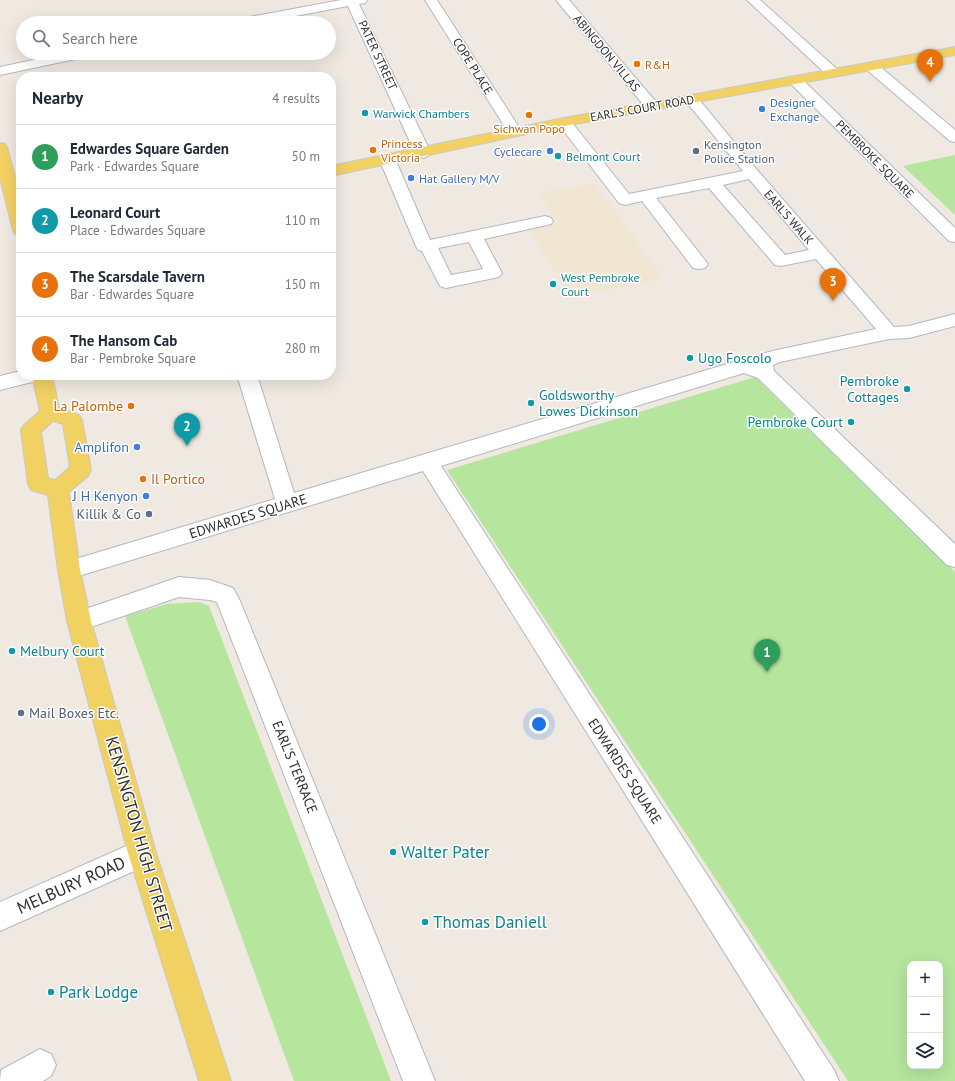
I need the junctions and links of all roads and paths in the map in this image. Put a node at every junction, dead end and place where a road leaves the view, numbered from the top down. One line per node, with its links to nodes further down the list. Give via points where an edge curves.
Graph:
1 (431, 0): 15 (street, COPE PLACE)
2 (562, 0): 13 (street, ABINGDON VILLAS)
3 (753, 0): 10 (street)
4 (356, 1): 5 (street); 18 (street, PATER STREET, via 359,16)
5 (276, 16)
6 (955, 51): 8 (main road, EARL'S COURT ROAD)
7 (52, 60): 9 (street)
8 (872, 66): 10 (main road, EARL'S COURT ROAD); 16 (street)
9 (0, 71)
10 (833, 73): 11 (main road, EARL'S COURT ROAD)
11 (795, 80): 12 (main road, EARL'S COURT ROAD); 27 (street, PEMBROKE SQUARE)
12 (692, 99): 13 (main road, EARL'S COURT ROAD); 21 (street, EARL'S WALK)
13 (652, 106): 14 (main road, EARL'S COURT ROAD)
14 (564, 122): 15 (main road, EARL'S COURT ROAD); 23 (street, via 625,200)
15 (515, 132): 18 (main road, EARL'S COURT ROAD)
16 (955, 138)
17 (0, 147): 24 (main road)
18 (423, 153): 19 (main road, EARL'S COURT ROAD)
19 (388, 161): 20 (main road, EARL'S COURT ROAD); 28 (street, via 424,246)
20 (336, 171)
21 (753, 174): 22 (street); 29 (street, EARL'S WALK)
22 (713, 183): 23 (street); 29 (street, via 781,261)
23 (646, 196): 30 (street)
24 (16, 210)
25 (545, 220): 26 (street)
26 (474, 236): 28 (street); 28 (street, via 493,272 446,282)
27 (955, 237)
28 (428, 245)
29 (820, 252): 32 (street, EARL'S WALK)
30 (699, 264)
31 (955, 320): 32 (street, via 910,332)
32 (889, 333): 33 (street, via 777,356 768,359 764,365)
33 (764, 373): 39 (street, EDWARDES SQUARE, via 744,366); 42 (street)
34 (16, 379): 37 (street)
35 (43, 380): 38 (main road)
36 (249, 380): 41 (street)
37 (0, 383)
38 (50, 413): 40 (main road, via 31,430 38,484); 40 (main road, via 72,420 81,470)
39 (427, 461): 41 (street, EDWARDES SQUARE); 51 (street, EDWARDES SQUARE)
40 (58, 489): 43 (main road, KENSINGTON HIGH STREET)
41 (286, 504): 43 (street, EDWARDES SQUARE)
42 (955, 558)
43 (69, 570): 44 (main road, KENSINGTON HIGH STREET)
44 (79, 621): 45 (main road, KENSINGTON HIGH STREET); 50 (street, EARL'S TERRACE, via 179,586 210,590 225,595)
45 (142, 853): 46 (street, MELBURY ROAD); 49 (main road, KENSINGTON HIGH STREET)
46 (0, 917)
47 (40, 1065): 48 (street)
48 (12, 1081)
49 (215, 1081)
50 (419, 1081)
51 (823, 1081)

